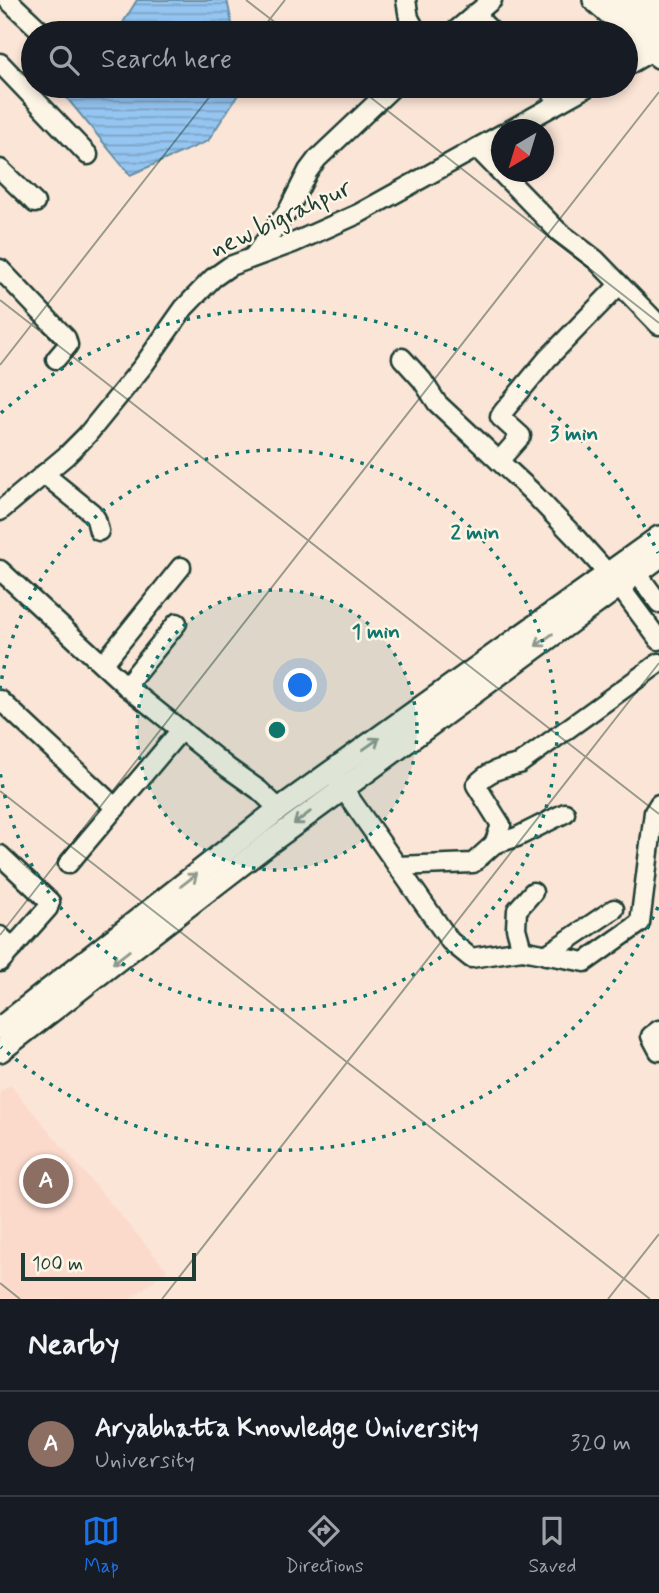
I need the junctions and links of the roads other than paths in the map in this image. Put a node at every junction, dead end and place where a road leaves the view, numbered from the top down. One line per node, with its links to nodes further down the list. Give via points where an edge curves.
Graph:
1 (9, 0): 9 (street)
2 (406, 0): 10 (street)
3 (492, 0): 8 (street)
4 (594, 0): 13 (main road)
5 (621, 0): 14 (highway)
6 (650, 0): 7 (highway)
7 (659, 8)
8 (474, 14): 11 (street); 12 (street)
9 (31, 21)
10 (411, 21)
11 (466, 21)
12 (481, 21)
13 (622, 21)
14 (637, 21)
15 (638, 22): 17 (highway)
16 (638, 33): 17 (main road)
17 (657, 47): 18 (street)
18 (638, 59)
19 (0, 63): 20 (street)
20 (21, 85)
21 (33, 98): 29 (street)
22 (381, 98): 32 (street, via 317,159 288,211)
23 (558, 98): 25 (street)
24 (567, 98): 25 (street)
25 (561, 101): 26 (street)
26 (529, 119)
27 (491, 140): 28 (street, new bigrahpur)
28 (477, 148): 32 (street, new bigrahpur, via 340,223); 34 (street)
29 (88, 155)
30 (0, 169): 31 (street)
31 (35, 203)
32 (252, 258): 39 (street, new bigrahpur, via 230,266 198,291 94,427)
33 (0, 269): 37 (street, via 66,338 68,345)
34 (619, 285): 35 (street); 38 (street, via 503,412 503,422 521,436)
35 (659, 325)
36 (402, 358): 38 (street, via 437,403)
37 (56, 359)
38 (499, 461): 47 (street)
39 (44, 474): 40 (street, new bigrahpur); 41 (street, via 92,513)
40 (0, 511)
41 (99, 531)
42 (659, 537): 47 (main road)
43 (659, 557): 46 (main road)
44 (181, 567): 52 (street)
45 (0, 570): 52 (street)
46 (637, 573): 47 (main road); 48 (street)
47 (613, 580): 50 (street); 56 (main road)
48 (659, 603)
49 (177, 623): 53 (street)
50 (659, 640)
51 (659, 663): 61 (street, via 519,764 484,776 476,785 501,825)
52 (103, 664): 53 (street)
53 (126, 686): 55 (street)
54 (0, 700): 58 (street)
55 (181, 730): 58 (street); 59 (street)
56 (337, 780): 59 (main road); 62 (main road, one-way to 62); 65 (street)
57 (659, 804): 70 (street, via 654,811 640,923 585,962)
58 (116, 808): 64 (street)
59 (279, 809): 62 (main road)
60 (565, 813): 61 (street)
61 (494, 844): 65 (street, via 472,863)
62 (244, 849): 72 (main road)
63 (0, 855): 68 (street, via 50,902)
64 (68, 864)
65 (397, 866): 69 (street, via 450,941 471,958)
66 (533, 892): 69 (street, via 517,910)
67 (614, 909): 70 (street)
68 (6, 942): 71 (street)
69 (522, 950): 70 (street)
70 (546, 955)
71 (0, 962)
72 (86, 973): 73 (main road); 75 (main road)
73 (0, 1028)
74 (659, 1030): 76 (street, via 650,1036)
75 (0, 1051)
76 (659, 1051)

